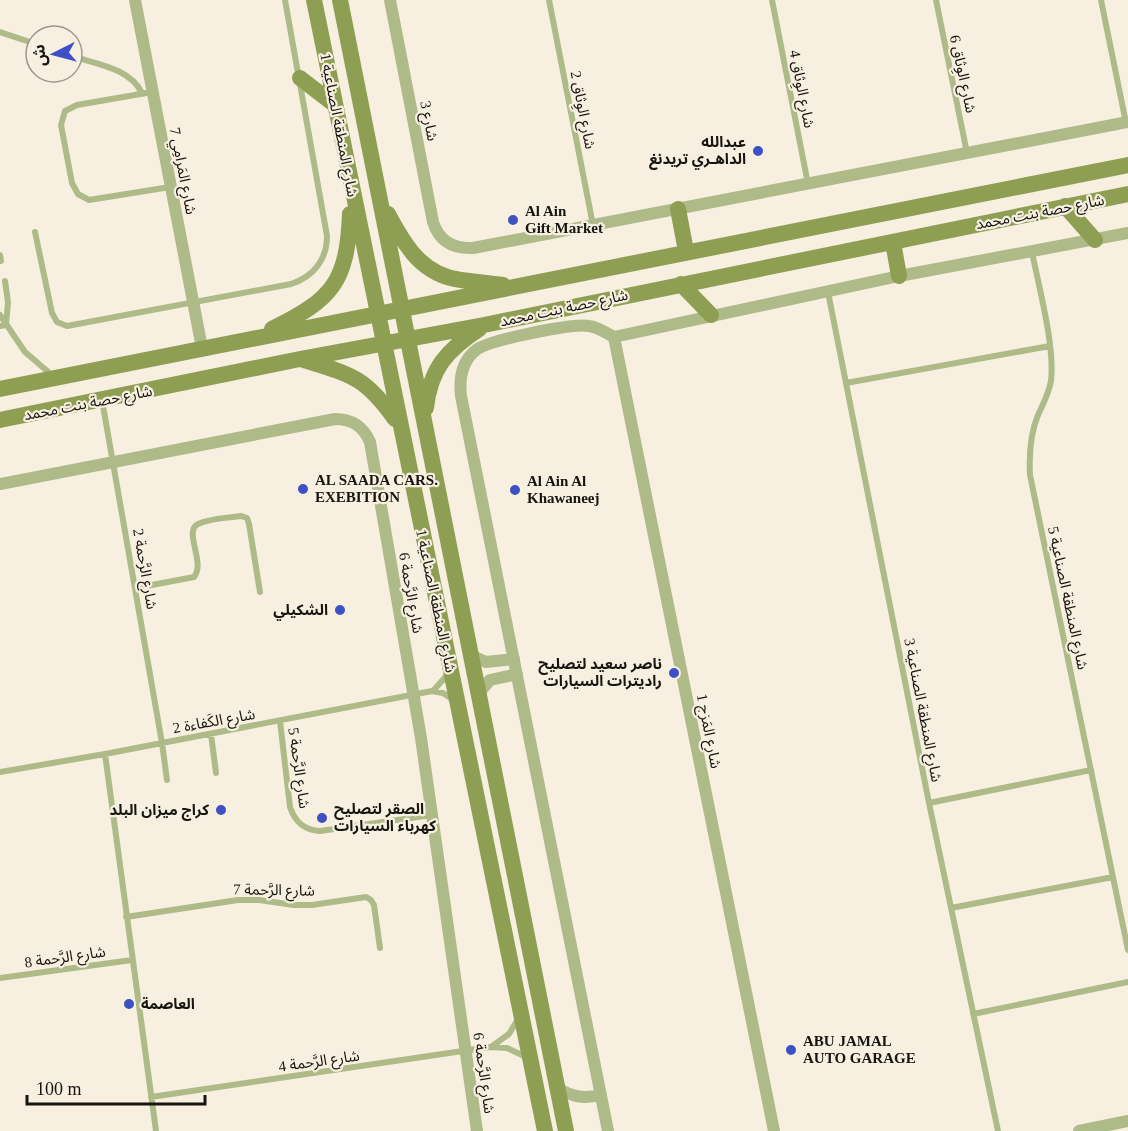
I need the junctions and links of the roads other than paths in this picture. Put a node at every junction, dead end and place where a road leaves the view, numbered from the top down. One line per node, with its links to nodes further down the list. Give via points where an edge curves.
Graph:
1 (135, 0): 14 (street, شارع المَرامِي 7)
2 (285, 0): 13 (lane)
3 (314, 0): 15 (main road, شارع المنطقة الصناعية 1)
4 (340, 0): 23 (main road, شارع المنطقة الصناعية 1)
5 (390, 0): 26 (street, شارع 3, via 433,222 440,236 460,248 472,248)
6 (549, 0): 26 (lane, شارع الوِثاق 2)
7 (772, 0): 19 (lane, شارع الوِثاق 4)
8 (936, 0): 17 (lane, شارع الوِثاق 6)
9 (1101, 0): 16 (lane)
10 (0, 32): 11 (lane)
11 (24, 40)
12 (84, 60): 14 (lane, via 127,75)
13 (300, 78): 15 (main road); 38 (lane, via 326,229 323,257 316,269 298,282)
14 (147, 93): 20 (street, شارع المَرامِي 7); 20 (lane, via 76,105 64,111 61,125 72,183 78,194 89,200)
15 (335, 105): 21 (main road, شارع المنطقة الصناعية 1)
16 (1127, 122): 17 (street)
17 (967, 153): 19 (street)
18 (1128, 165): 31 (main road, شارع حصة بنت محمد)
19 (808, 184): 25 (street)
20 (170, 187): 38 (street, شارع المَرامِي 7)
21 (352, 189): 41 (main road, شارع المنطقة الصناعية 1); 46 (main road, via 349,246 333,285 312,307)
22 (1128, 194): 24 (main road, شارع حصة بنت محمد)
23 (380, 200): 36 (main road, via 403,242 428,267 449,277); 39 (main road, شارع المنطقة الصناعية 1)
24 (1065, 206): 29 (main road); 30 (main road, شارع حصة بنت محمد)
25 (678, 209): 26 (street); 31 (main road)
26 (593, 225)
27 (35, 232): 38 (lane, via 52,313 60,324 67,326)
28 (1128, 233): 29 (street)
29 (1095, 240): 32 (street)
30 (894, 242): 33 (main road); 35 (main road, شارع حصة بنت محمد)
31 (686, 251): 36 (main road, شارع حصة بنت محمد)
32 (1032, 252): 33 (street); 49 (lane, شارع المنطقة الصناعية 5)
33 (899, 276): 37 (street)
34 (5, 281): 44 (lane, via 8,302)
35 (681, 284): 42 (main road); 43 (main road, شارع حصة بنت محمد)
36 (513, 287): 39 (main road, شارع حصة بنت محمد)
37 (828, 292): 42 (street); 53 (lane, شارع المنطقة الصناعية 3)
38 (193, 303): 50 (street, شارع المَرامِي 7)
39 (402, 310): 41 (main road, شارع حصة بنت محمد); 47 (main road, شارع المنطقة الصناعية 1)
40 (0, 315): 44 (lane)
41 (378, 315): 46 (main road, شارع حصة بنت محمد); 48 (main road, شارع المنطقة الصناعية 1)
42 (711, 315): 45 (street)
43 (484, 325): 47 (main road, شارع حصة بنت محمد); 57 (main road, via 453,348 439,365 428,393)
44 (3, 326): 52 (lane, via 25,352)
45 (614, 337): 64 (street, via 598,328 583,326 489,343 471,355 461,374 461,396); 106 (street, شارع المَزج 1)
46 (253, 338): 50 (main road, شارع حصة بنت محمد)
47 (408, 339): 48 (main road, شارع حصة بنت محمد); 57 (main road, شارع المنطقة الصناعية 1)
48 (383, 344): 51 (main road, شارع حصة بنت محمد); 58 (main road, شارع المنطقة الصناعية 1)
49 (1050, 346): 53 (lane); 75 (lane, شارع المنطقة الصناعية 5, via 1051,382 1031,439 1030,475)
50 (202, 348): 52 (main road, شارع حصة بنت محمد)
51 (300, 359): 55 (main road, شارع حصة بنت محمد); 58 (main road, via 360,381 383,402)
52 (56, 378): 54 (main road, شارع حصة بنت محمد)
53 (846, 383): 79 (lane, شارع المنطقة الصناعية 3)
54 (0, 389)
55 (102, 400): 56 (main road, شارع حصة بنت محمد); 59 (lane, شارع الرَّحمة 2)
56 (0, 420)
57 (424, 424): 63 (main road, شارع المنطقة الصناعية 1)
58 (400, 426): 65 (main road, شارع المنطقة الصناعية 1)
59 (113, 462): 60 (street, شارع الرَّحمة 6); 61 (lane, شارع الرَّحمة 2); 69 (street, شارع الرَّحمة 6, via 335,419 357,424 370,442)
60 (0, 484)
61 (136, 588): 62 (lane, via 194,577 198,568 194,527 241,516 249,524); 73 (lane, شارع الرَّحمة 2)
62 (260, 592)
63 (470, 655): 64 (street, via 486,662); 68 (main road, شارع المنطقة الصناعية 1)
64 (514, 659): 66 (street)
65 (450, 670): 67 (lane); 70 (main road, شارع المنطقة الصناعية 1)
66 (517, 674): 68 (street, via 490,680); 97 (street)
67 (432, 691): 69 (lane, شارع الكَفاءة 2); 70 (lane, via 443,693)
68 (478, 694): 82 (main road, شارع المنطقة الصناعية 1)
69 (414, 696): 71 (lane, شارع الكَفاءة 2); 81 (street, شارع الرَّحمة 6)
70 (457, 704): 80 (main road, شارع المنطقة الصناعية 1)
71 (280, 721): 72 (lane, شارع الكَفاءة 2); 81 (lane, شارع الرَّحمة 5, via 290,807 304,827 320,831)
72 (211, 734): 73 (lane, شارع الكَفاءة 2); 77 (lane)
73 (162, 743): 74 (lane, شارع الكَفاءة 2); 78 (lane, شارع الرَّحمة 2)
74 (105, 754): 76 (lane, شارع الكَفاءة 2); 85 (lane)
75 (1091, 770): 79 (lane); 83 (lane, شارع المنطقة الصناعية 5)
76 (0, 772)
77 (216, 773)
78 (166, 780)
79 (929, 803): 84 (lane, شارع المنطقة الصناعية 3)
80 (478, 807): 82 (main road, via 493,810); 91 (main road, شارع المنطقة الصناعية 1)
81 (432, 815): 94 (street, شارع الرَّحمة 6)
82 (504, 827): 96 (main road, شارع المنطقة الصناعية 1)
83 (1113, 877): 84 (lane); 87 (lane, شارع المنطقة الصناعية 5)
84 (951, 908): 92 (lane, شارع المنطقة الصناعية 3)
85 (126, 917): 86 (lane, شارع الرَّحمة 7, via 238,900 303,905 366,897 374,905); 88 (lane)
86 (380, 948)
87 (1128, 950)
88 (132, 960): 89 (lane, شارع الرَّحمة 8); 98 (lane)
89 (0, 978)
90 (1128, 982): 92 (lane)
91 (520, 1014): 93 (lane, via 509,1034); 95 (main road, شارع المنطقة الصناعية 1)
92 (973, 1014): 107 (lane, شارع المنطقة الصناعية 3)
93 (490, 1047): 94 (lane, شارع الرَّحمة 4); 95 (lane, شارع الرَّحمة 4, via 516,1051)
94 (466, 1051): 98 (lane, شارع الرَّحمة 4); 103 (street, شارع الرَّحمة 6)
95 (530, 1061): 104 (main road, شارع المنطقة الصناعية 1)
96 (556, 1087): 99 (street); 101 (main road, شارع المنطقة الصناعية 1)
97 (601, 1095): 99 (street); 105 (street)
98 (151, 1098): 102 (lane)
99 (584, 1098): 101 (street, via 572,1107)
100 (1128, 1121): 108 (street)
101 (565, 1125)
102 (156, 1131)
103 (477, 1131)
104 (545, 1131)
105 (608, 1131)
106 (774, 1131)
107 (998, 1131)
108 (1079, 1131)

